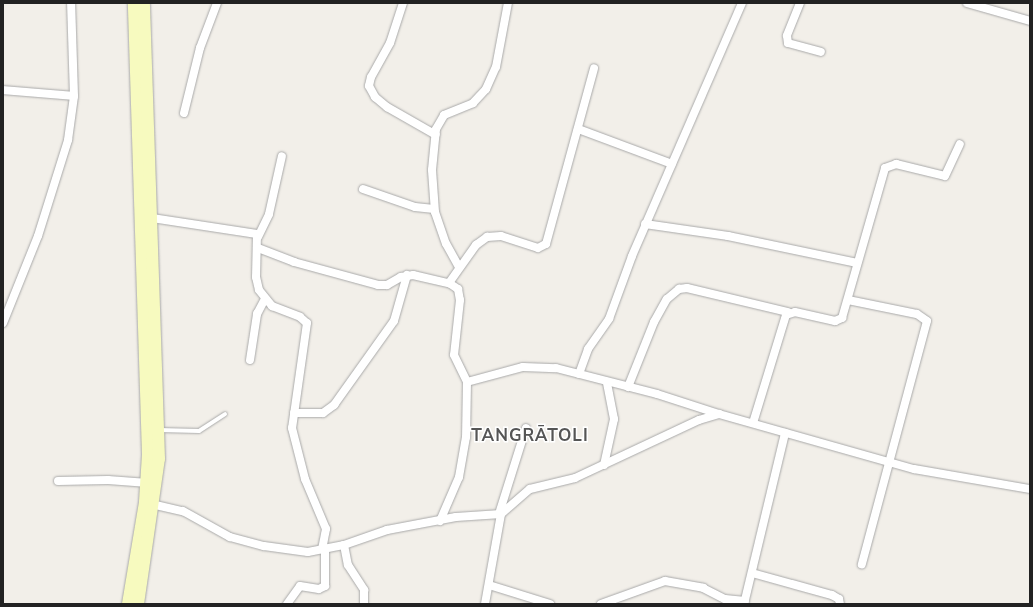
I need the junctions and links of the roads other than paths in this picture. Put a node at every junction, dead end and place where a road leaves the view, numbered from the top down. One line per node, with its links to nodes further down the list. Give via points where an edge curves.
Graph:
1 (71, 3): 14 (street)
2 (134, 3): 50 (main road)
3 (144, 3): 23 (main road)
4 (217, 3): 15 (street, via 200,48)
5 (402, 3): 17 (street, via 390,43 370,76 369,86 375,97 387,107)
6 (508, 3): 17 (street, via 496,67 486,89 473,103 444,115)
7 (742, 3): 20 (street)
8 (800, 3): 11 (street, via 787,36 788,43)
9 (967, 3): 10 (street)
10 (1030, 21)
11 (821, 52)
12 (594, 68): 16 (street)
13 (3, 90): 14 (street)
14 (74, 96): 34 (street, via 68,140 38,236)
15 (184, 113)
16 (578, 129): 20 (street); 28 (street, via 546,244 538,248 501,236 487,237 476,245)
17 (436, 135): 22 (street, via 432,170)
18 (960, 144): 27 (street, via 945,176 896,164 885,168)
19 (282, 156): 25 (street, via 269,214)
20 (672, 164): 24 (street)
21 (363, 189): 22 (street, via 415,207)
22 (434, 209): 28 (street, via 446,244)
23 (152, 218): 25 (street, via 249,232); 45 (main road)
24 (645, 224): 27 (street, via 728,236); 36 (street, via 609,318 588,349)
25 (258, 237): 26 (street)
26 (258, 248): 29 (street, via 294,262 378,285 387,285); 31 (street, via 256,277)
27 (857, 263): 32 (street)
28 (459, 267): 30 (street)
29 (407, 275): 30 (street); 40 (street, via 394,321 334,405 323,414)
30 (449, 283): 37 (street, via 460,295 454,355)
31 (265, 299): 35 (street, via 256,314); 40 (street, via 277,310 300,317 307,323)
32 (848, 300): 33 (street, via 839,320); 47 (street, via 917,314 927,321)
33 (788, 312): 39 (street, via 687,288 678,289 667,299 654,322); 43 (street)
34 (3, 323)
35 (250, 360)
36 (579, 374): 37 (street, via 556,368 523,367); 38 (street)
37 (467, 382): 54 (street, via 463,461 454,491)
38 (607, 382): 39 (street); 48 (street, via 614,419)
39 (628, 387): 42 (street)
40 (294, 413): 56 (street, via 292,428 297,457 326,529)
41 (225, 414): 45 (lane, via 200,431)
42 (719, 414): 43 (street); 48 (street, via 699,420)
43 (753, 423): 46 (street)
44 (526, 428): 53 (street)
45 (158, 430): 52 (main road)
46 (785, 433): 47 (street); 58 (street)
47 (887, 462): 51 (street); 57 (street)
48 (604, 465): 53 (street, via 567,482 530,489)
49 (58, 482): 50 (street)
50 (148, 483): 52 (main road)
51 (1030, 489)
52 (150, 503): 56 (street, via 183,511 203,525 236,539 290,551); 61 (main road); 62 (main road)
53 (500, 514): 54 (street); 59 (street)
54 (440, 521): 55 (street, via 387,530)
55 (344, 545): 56 (street); 64 (street, via 348,565 364,590)
56 (323, 550): 63 (street, via 325,586 319,589 300,586)
57 (862, 564)
58 (752, 572): 60 (street); 68 (street, via 832,595 839,598)
59 (489, 584): 65 (street); 66 (street)
60 (745, 603): 67 (street, via 725,598 703,588 665,581)
61 (128, 604)
62 (138, 604)
63 (287, 604)
64 (364, 604)
65 (485, 604)
66 (550, 604)
67 (601, 604)
68 (840, 604)

